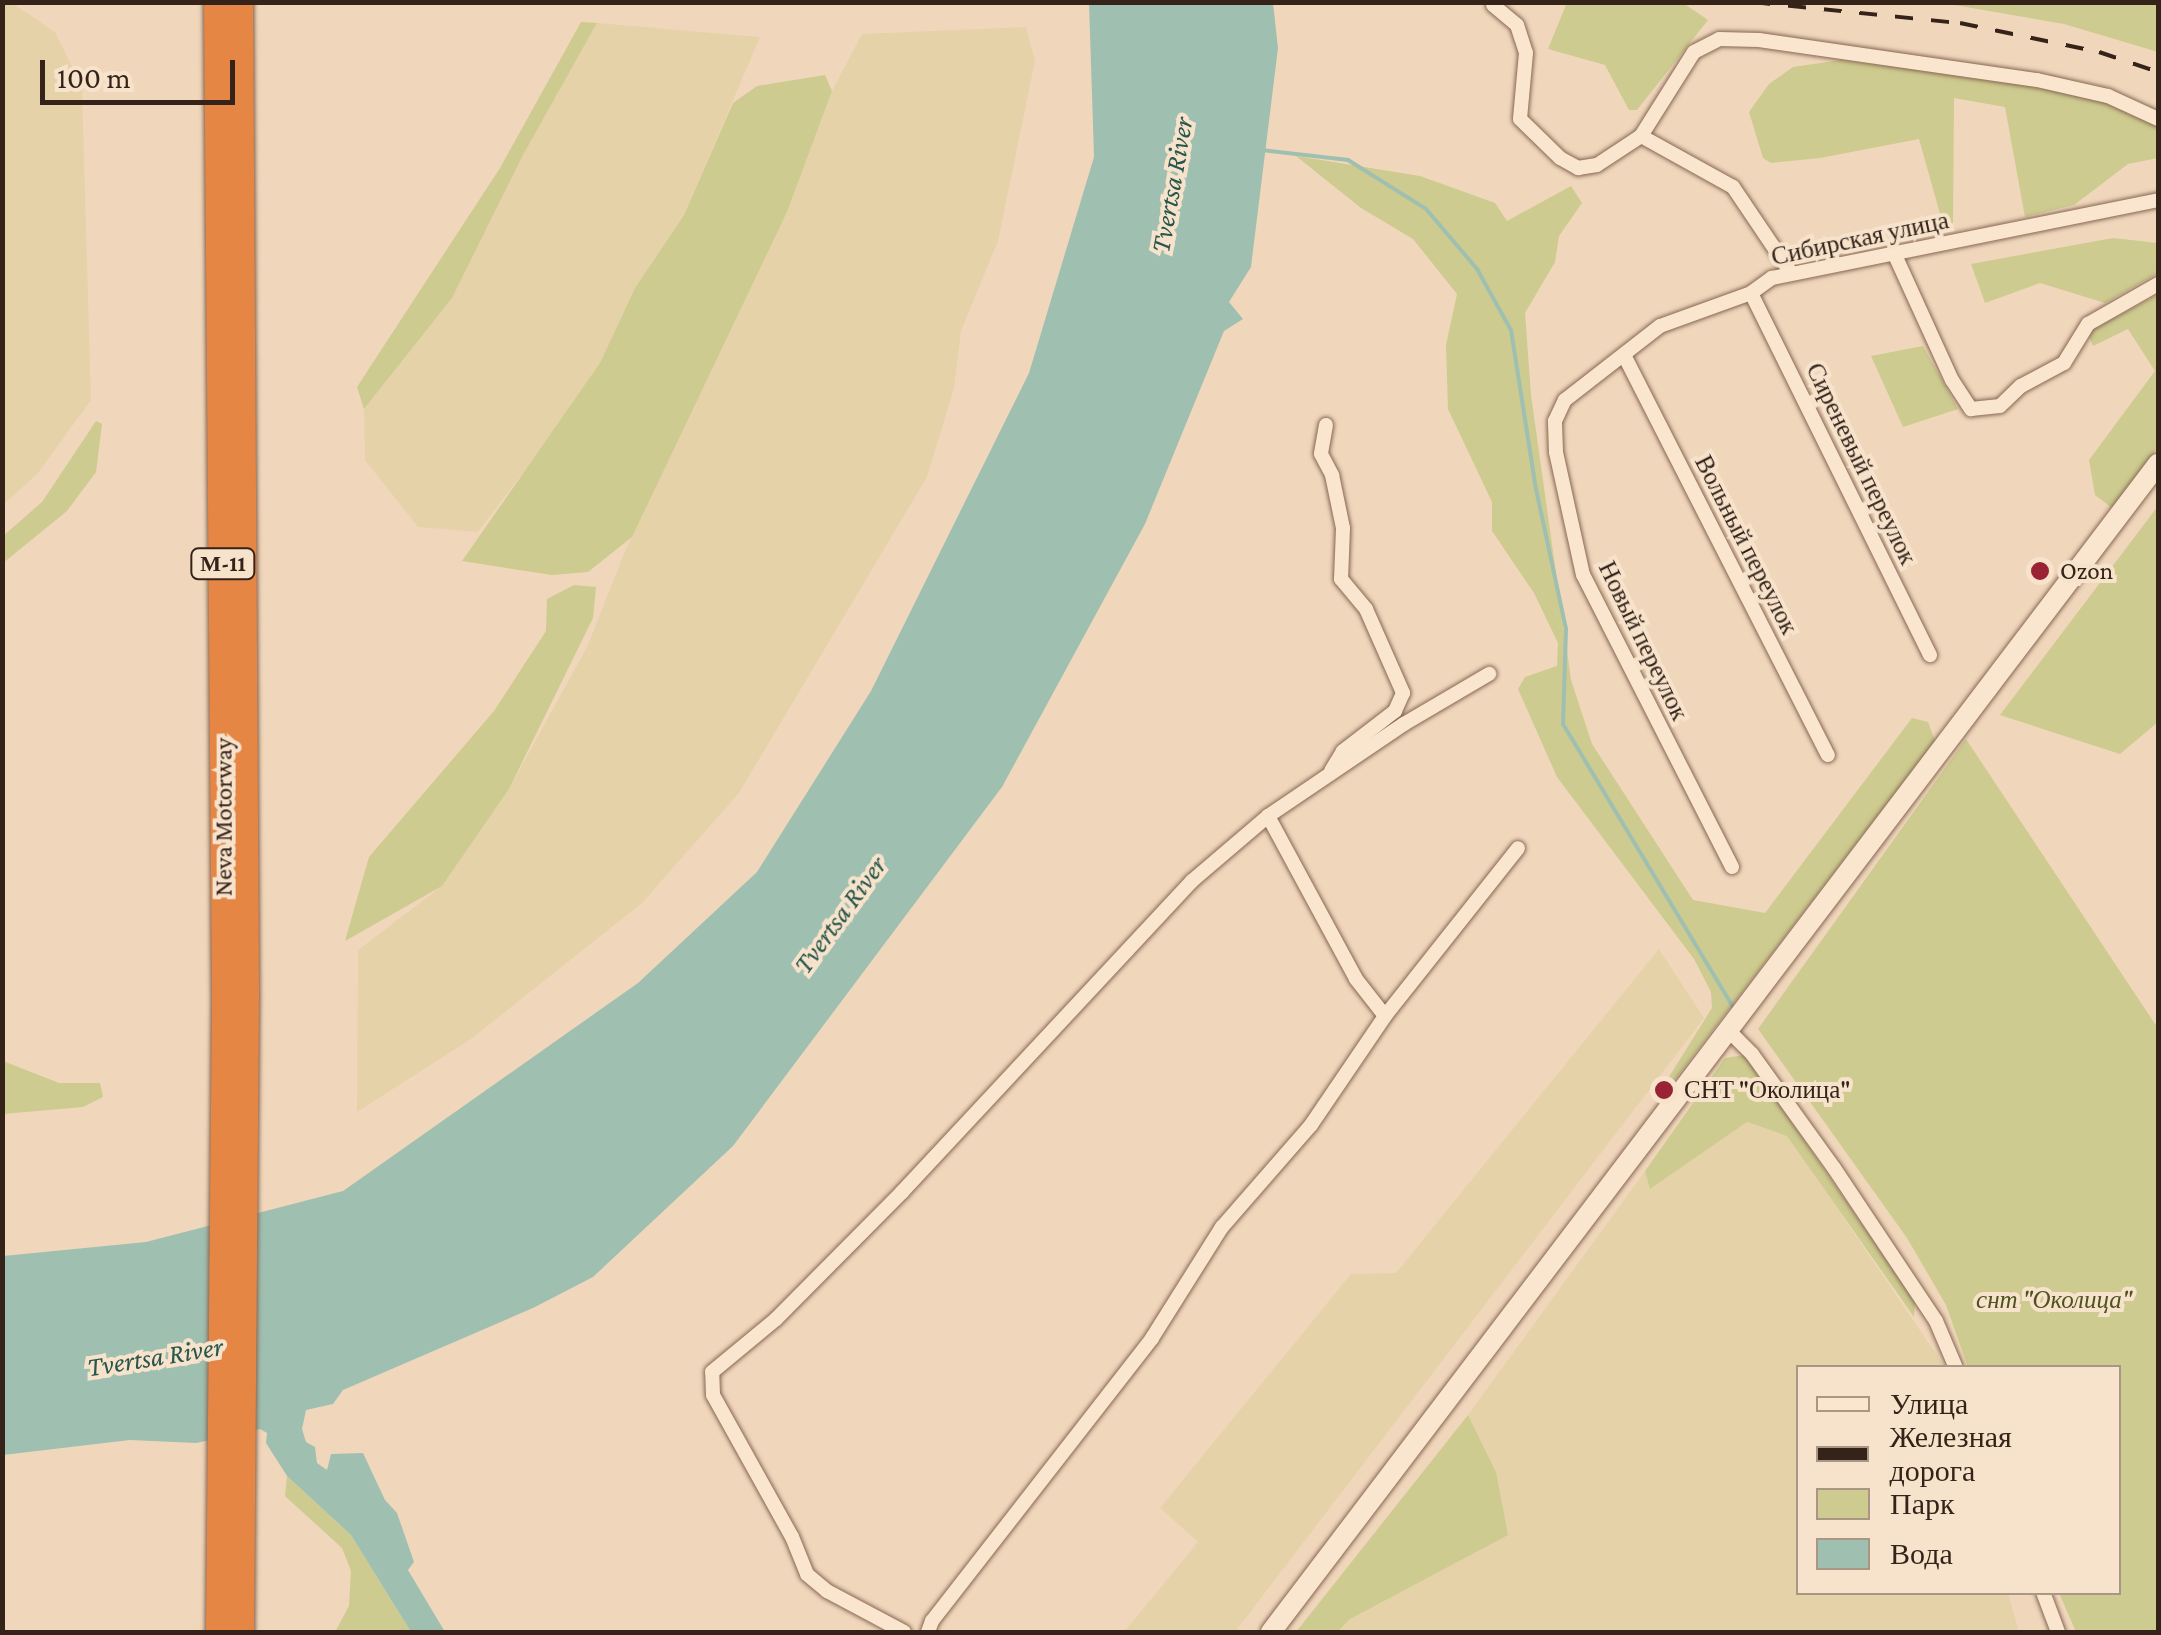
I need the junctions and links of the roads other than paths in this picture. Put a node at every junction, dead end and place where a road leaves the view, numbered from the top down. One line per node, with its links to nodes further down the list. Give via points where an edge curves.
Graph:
1 (216, 2): 24 (highway, Neva Motorway / М-11)
2 (240, 2): 24 (highway, Neva Motorway / М-11)
3 (1493, 6): 5 (street, via 1517,25 1526,53 1520,119 1560,158 1578,168 1597,166)
4 (2158, 118): 5 (street, via 2108,96 2038,80 1719,39 1694,52)
5 (1641, 136): 8 (street, via 1733,187)
6 (2158, 200): 7 (street, Сибирская улица)
7 (1894, 253): 8 (street, Сибирская улица); 9 (street, via 1971,409 2000,406 2064,363 2088,324)
8 (1790, 273): 10 (street, Сибирская улица)
9 (2158, 284)
10 (1751, 293): 11 (street, Сибирская улица, via 1660,326); 15 (street, Сиреневый переулок)
11 (1624, 355): 12 (street, Сибирская улица, via 1566,400); 17 (street, Вольный переулок)
12 (1554, 422): 21 (street, Новый переулок, via 1583,575)
13 (1326, 425): 18 (street, via 1320,454 1332,475 1343,528 1341,579 1371,619 1404,693 1395,712 1343,750)
14 (2158, 464): 23 (main road)
15 (1930, 654)
16 (1489, 674): 18 (street)
17 (1828, 755)
18 (1327, 777): 19 (street)
19 (1268, 816): 22 (street, via 1356,980); 30 (street, via 1192,881 902,1192 712,1372 714,1395 807,1574)
20 (1518, 848): 22 (street)
21 (1732, 867)
22 (1384, 1016): 31 (street, via 1311,1125 1222,1228 1152,1338)
23 (1730, 1032): 25 (street, via 1906,1276); 32 (main road)
24 (234, 1124): 26 (highway, Neva Motorway / М-11)
25 (1955, 1365)
26 (229, 1562): 28 (highway, Neva Motorway / М-11); 29 (highway, Neva Motorway / М-11)
27 (2044, 1595): 33 (street)
28 (218, 1632)
29 (241, 1632)
30 (904, 1632)
31 (928, 1632)
32 (1271, 1632)
33 (2058, 1632)

